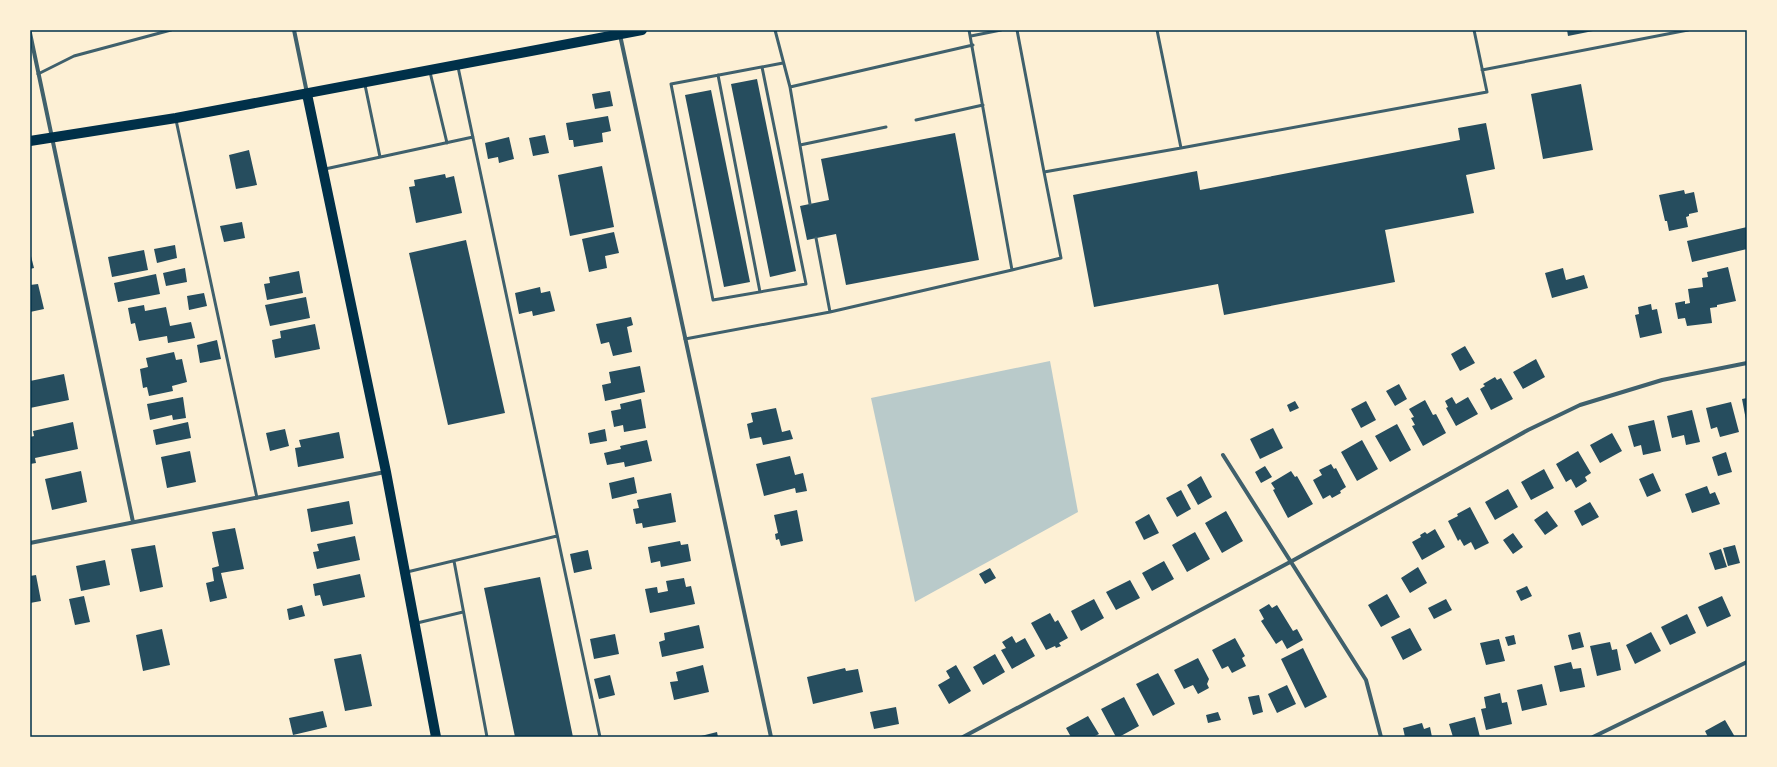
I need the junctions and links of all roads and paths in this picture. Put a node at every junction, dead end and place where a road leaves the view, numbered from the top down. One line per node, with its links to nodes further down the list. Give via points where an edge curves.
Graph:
1 (171, 30): 21 (lane, via 74,56)
2 (294, 30): 25 (street)
3 (642, 30): 12 (main road)
4 (775, 30): 16 (lane)
5 (970, 30): 13 (lane)
6 (1001, 30): 13 (lane)
7 (1017, 30): 38 (lane)
8 (1157, 30): 35 (lane)
9 (1474, 30): 20 (lane)
10 (1688, 30): 20 (lane)
11 (30, 33): 15 (street)
12 (620, 34): 17 (main road); 44 (street)
13 (971, 36): 14 (lane)
14 (973, 45): 24 (lane); 26 (lane)
15 (32, 52): 21 (street)
16 (783, 62): 18 (lane); 24 (lane)
17 (457, 65): 19 (main road); 31 (lane)
18 (762, 66): 22 (lane); 42 (lane, via 806,284)
19 (429, 70): 23 (main road); 33 (lane)
20 (1482, 70): 35 (lane, via 1487,92)
21 (38, 74): 30 (street)
22 (718, 75): 42 (lane); 42 (lane, via 671,84 674,100 713,300)
23 (365, 83): 25 (main road); 36 (lane)
24 (790, 88): 34 (lane)
25 (307, 94): 27 (main road); 37 (main road)
26 (983, 105): 28 (lane); 41 (lane)
27 (176, 118): 30 (main road); 48 (lane)
28 (916, 120)
29 (886, 127): 34 (lane)
30 (52, 137): 32 (main road); 49 (street)
31 (473, 137): 33 (lane); 50 (lane)
32 (30, 141)
33 (447, 143): 36 (lane)
34 (800, 145): 39 (lane)
35 (1181, 148): 38 (lane)
36 (380, 157): 37 (lane)
37 (324, 169): 47 (main road)
38 (1044, 172): 41 (lane, via 1061,258)
39 (810, 204)
40 (816, 238): 43 (lane)
41 (1012, 270): 43 (lane)
42 (760, 292)
43 (830, 312): 44 (lane)
44 (685, 339): 61 (street)
45 (1747, 363): 53 (street, via 1662,380 1580,405 1528,430)
46 (1223, 455): 53 (street)
47 (386, 472): 48 (street); 54 (main road)
48 (257, 498): 49 (street)
49 (133, 522): 51 (street)
50 (557, 536): 52 (lane); 60 (lane)
51 (30, 543)
52 (454, 561): 54 (lane); 55 (lane)
53 (1292, 561): 62 (street); 63 (street, via 1366,680)
54 (405, 572): 56 (main road)
55 (463, 612): 56 (lane); 59 (lane)
56 (415, 624): 58 (main road)
57 (1747, 662): 64 (street)
58 (436, 737)
59 (487, 737)
60 (600, 737)
61 (771, 737)
62 (963, 737)
63 (1382, 737)
64 (1593, 737)

